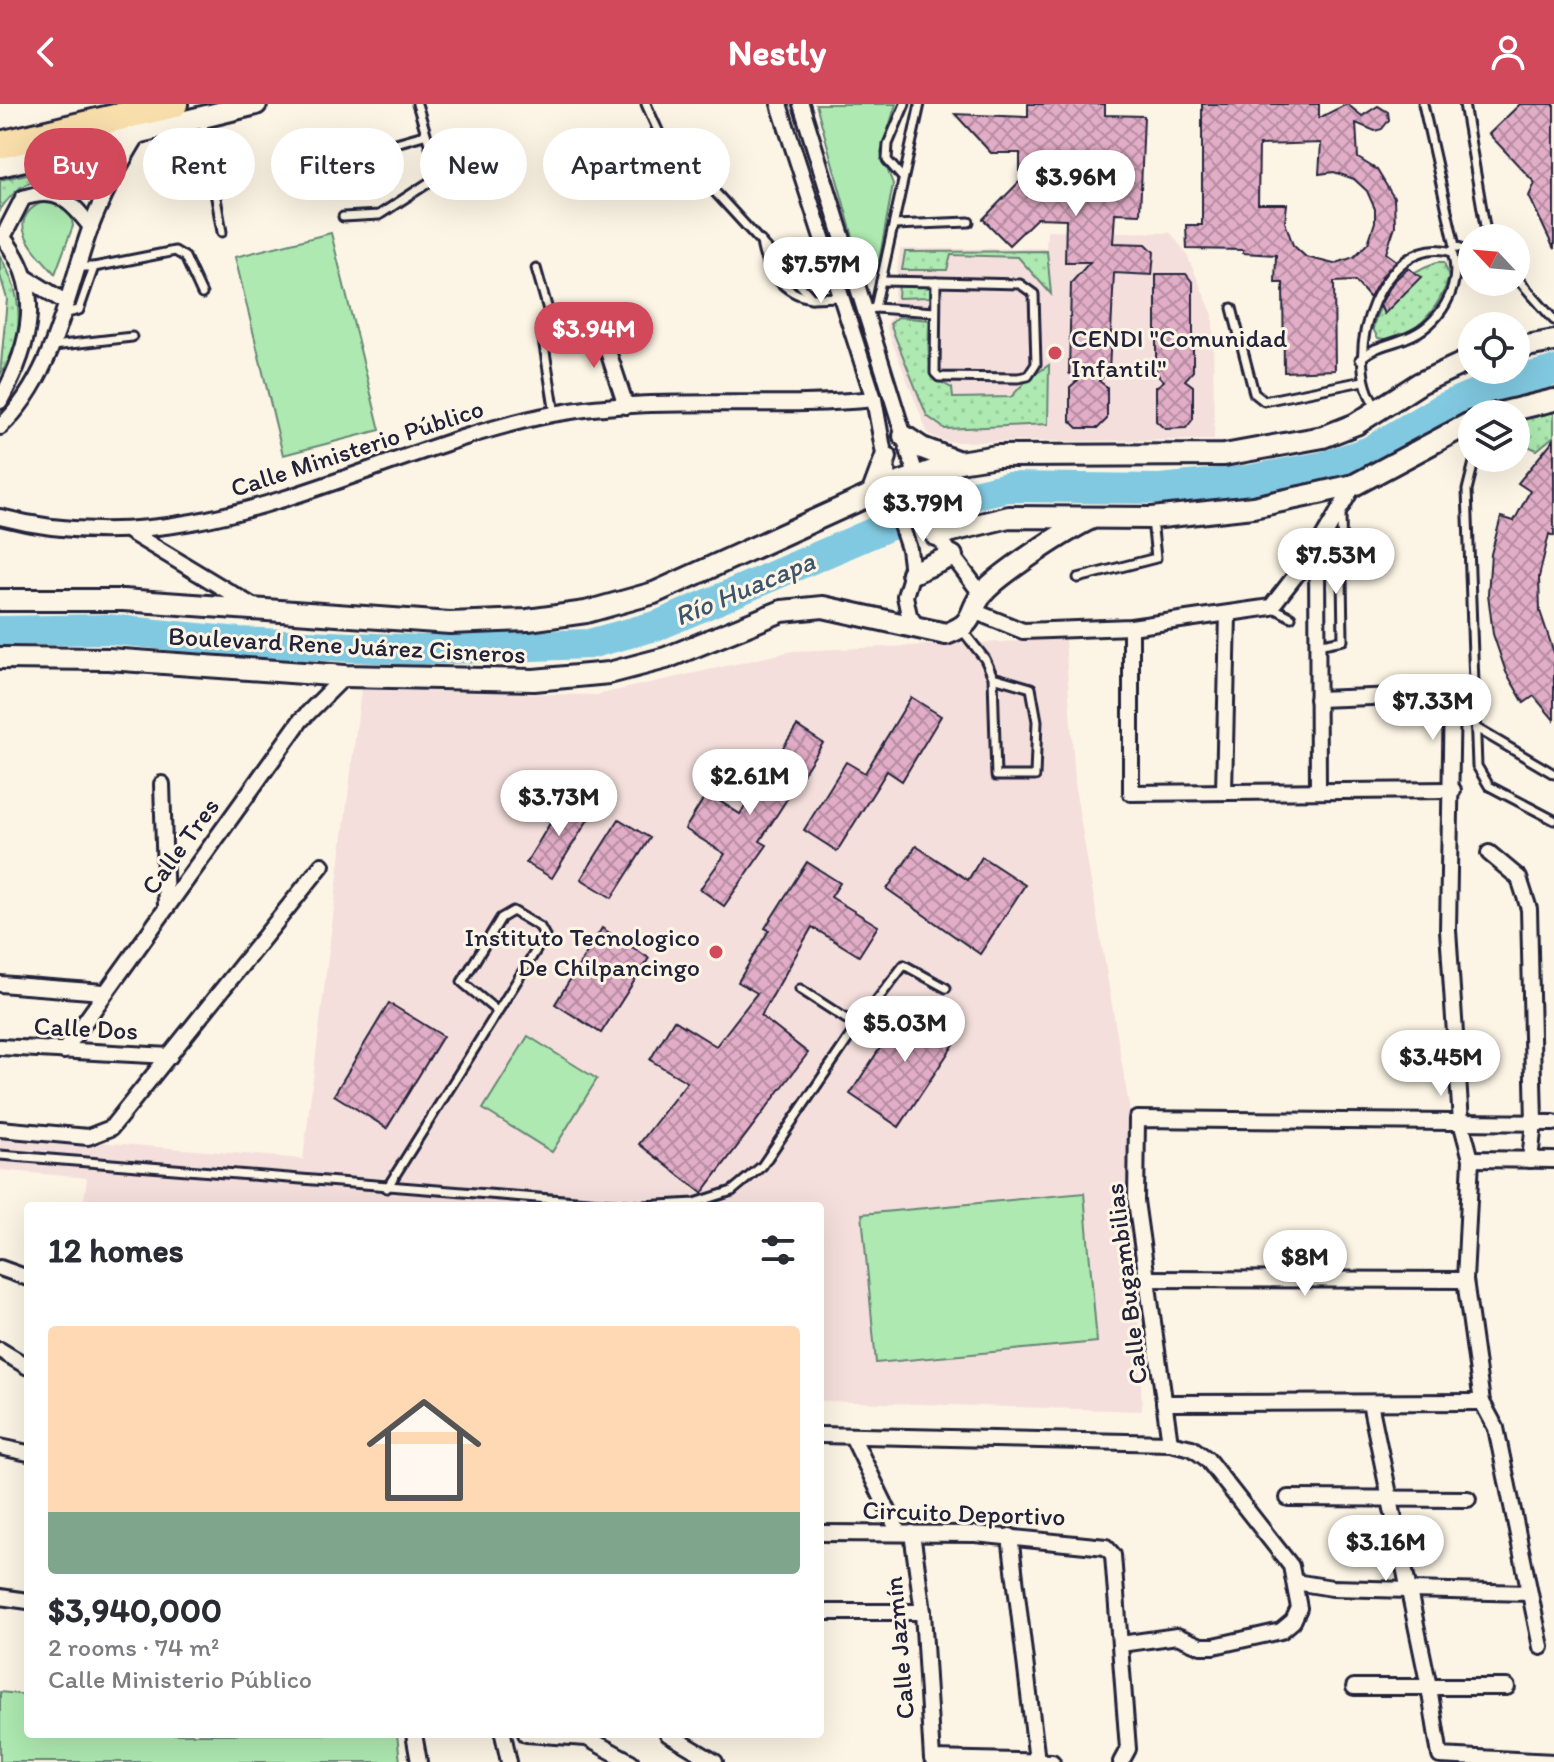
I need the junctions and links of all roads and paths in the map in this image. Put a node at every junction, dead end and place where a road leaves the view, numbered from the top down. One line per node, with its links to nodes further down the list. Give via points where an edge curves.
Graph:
1 (107, 104): 15 (highway)
2 (174, 104): 16 (highway)
3 (256, 104): 12 (main road)
4 (417, 104): 13 (lane)
5 (646, 104): 27 (lane, via 664,144)
6 (779, 104): 38 (street)
7 (801, 104): 42 (street)
8 (905, 104): 18 (lane, via 887,160)
9 (920, 104): 18 (lane)
10 (1423, 104): 28 (lane)
11 (1464, 104): 22 (lane)
12 (202, 116): 14 (main road); 25 (lane)
13 (422, 128)
14 (141, 129): 17 (main road); 24 (street)
15 (0, 131)
16 (0, 145)
17 (0, 166)
18 (901, 176): 23 (lane)
19 (420, 188): 20 (lane, via 379,215)
20 (343, 217)
21 (969, 222): 23 (lane)
22 (1485, 224)
23 (894, 225): 34 (lane)
24 (91, 227): 26 (street, via 73,204 57,194 39,193 23,198); 30 (street)
25 (222, 232)
26 (2, 236): 33 (street)
27 (761, 241): 39 (lane); 39 (lane, via 767,265 782,285)
28 (1453, 249): 29 (lane); 50 (lane, via 1426,251 1379,291 1371,303); 50 (lane, via 1454,287 1437,316 1410,337 1370,350)
29 (1458, 250)
30 (78, 267): 31 (lane); 40 (street)
31 (94, 267): 37 (lane, via 175,251 185,257); 40 (lane, via 79,310)
32 (536, 268): 59 (lane, via 550,317 542,333)
33 (25, 277): 40 (street); 55 (street, via 32,299 29,335 20,366)
34 (881, 281): 35 (lane); 42 (lane)
35 (933, 281): 43 (lane); 43 (lane, via 1020,284 1034,294 1032,372 1018,378 939,377 934,369)
36 (1530, 293): 44 (lane)
37 (202, 294)
38 (839, 297): 39 (lane); 53 (street)
39 (812, 298)
40 (63, 308): 49 (street)
41 (1232, 308): 52 (lane, via 1258,398)
42 (869, 309): 43 (lane); 62 (street)
43 (932, 312)
44 (1554, 320)
45 (598, 321): 56 (street)
46 (132, 337): 49 (lane)
47 (1554, 341): 48 (main road)
48 (1530, 345)
49 (51, 346): 60 (street, via 25,402)
50 (1360, 359): 52 (lane)
51 (1458, 365): 58 (main road, Boulevard Rene Juárez Cisneros)
52 (1363, 381): 58 (lane)
53 (874, 399): 56 (street, Calle Ministerio Público); 63 (street)
54 (1554, 400): 57 (main road)
55 (0, 401)
56 (626, 406): 59 (street, Calle Ministerio Público)
57 (1530, 406)
58 (1378, 410): 64 (main road, Boulevard Rene Juárez Cisneros, via 1323,437 1224,455 997,456)
59 (555, 414): 74 (street, Calle Ministerio Público, via 492,429 261,509)
60 (0, 427)
61 (1458, 429): 67 (main road)
62 (904, 436): 64 (main road); 66 (street)
63 (886, 457): 68 (street); 69 (main road)
64 (959, 462): 66 (main road, Boulevard Rene Juárez Cisneros)
65 (1472, 472): 94 (lane, via 1467,490)
66 (917, 481): 68 (main road, Boulevard Rene Juárez Cisneros); 75 (street)
67 (1354, 485): 70 (street); 72 (main road, via 1253,507)
68 (891, 492): 69 (main road, Boulevard Rene Juárez Cisneros); 78 (street)
69 (871, 497): 83 (main road, Boulevard Rene Juárez Cisneros, via 654,593 586,612 450,623)
70 (1341, 512): 76 (street); 89 (lane, via 1343,640)
71 (0, 517): 74 (street, Calle Ministerio Público, via 25,524)
72 (1152, 518): 73 (main road); 79 (lane, via 1156,558)
73 (1090, 519): 75 (main road, via 1009,517); 81 (main road, via 1061,532)
74 (130, 532): 83 (street)
75 (935, 532): 77 (street)
76 (1317, 548): 82 (street); 89 (street)
77 (952, 556): 78 (main road); 81 (street, via 969,573)
78 (912, 573): 86 (street, via 905,596)
79 (1078, 578)
80 (0, 600): 83 (main road, Boulevard Rene Juárez Cisneros, via 123,600)
81 (979, 603): 87 (street, via 1023,631); 88 (main road)
82 (1271, 607): 84 (street); 85 (lane)
83 (263, 612)
84 (1228, 614): 87 (street); 99 (street)
85 (1291, 617)
86 (917, 627): 88 (main road, Boulevard Rene Juárez Cisneros, via 946,634); 91 (main road, Boulevard Rene Juárez Cisneros, via 823,607 782,611 666,658 609,673 534,680)
87 (1131, 627): 99 (street, via 1131,793)
88 (961, 629): 92 (lane)
89 (1317, 645): 93 (street)
90 (0, 658): 91 (main road, Boulevard Rene Juárez Cisneros, via 108,659)
91 (345, 676): 103 (street, Calle Tres, via 301,720)
92 (993, 677): 92 (lane, via 996,776 1035,776 1037,721 1031,688)
93 (1317, 699): 97 (street); 98 (street, via 1452,694)
94 (1476, 728): 95 (lane); 100 (lane, via 1477,766 1489,786)
95 (1554, 774)
96 (162, 784): 103 (street)
97 (1318, 790): 98 (street); 99 (street)
98 (1453, 790): 113 (street, via 1448,930)
99 (1224, 792)
100 (1554, 820)
101 (1489, 853): 114 (street, via 1519,878 1529,909)
102 (322, 865): 112 (street)
103 (166, 906): 107 (street, Calle Tres)
104 (0, 984): 107 (street)
105 (946, 988): 109 (lane, via 904,965)
106 (800, 989): 109 (lane)
107 (103, 992): 111 (street, Calle Tres)
108 (498, 1012): 108 (lane, via 545,936 540,927 513,911 501,918 462,982); 121 (lane)
109 (857, 1026): 123 (lane, via 762,1166 732,1191)
110 (0, 1047): 111 (street, Calle Dos)
111 (64, 1051): 112 (street, Calle Dos)
112 (170, 1056): 116 (street, via 101,1134)
113 (1461, 1122): 114 (street); 118 (street); 126 (street, Calle Bugambilias, via 1137,1119 1136,1201)
114 (1534, 1122): 115 (street); 119 (street)
115 (1554, 1123)
116 (0, 1129)
117 (0, 1155): 121 (lane)
118 (1471, 1159): 119 (street); 127 (street)
119 (1530, 1160): 120 (street)
120 (1554, 1160)
121 (387, 1188): 122 (lane)
122 (584, 1202)
123 (698, 1202)
124 (0, 1268): 125 (street)
125 (24, 1277)
126 (1145, 1279): 127 (street); 131 (street, Calle Bugambilias)
127 (1465, 1280): 130 (street)
128 (0, 1350): 129 (street)
129 (24, 1365)
130 (1482, 1402): 132 (street); 146 (street, via 1496,1428)
131 (1164, 1403): 132 (street); 135 (street, Calle Bugambilias)
132 (1370, 1403): 138 (street)
133 (824, 1435): 134 (street)
134 (852, 1436): 135 (street); 142 (street, Calle Jazmín)
135 (1170, 1443): 144 (street, via 1192,1448 1207,1459 1291,1566)
136 (0, 1447): 137 (street)
137 (24, 1452)
138 (1389, 1497): 139 (street); 140 (street); 145 (street)
139 (1288, 1498)
140 (1468, 1499)
141 (824, 1533): 142 (street, Circuito Deportivo)
142 (906, 1533): 143 (street, Circuito Deportivo); 150 (street, Calle Jazmín)
143 (1010, 1536): 151 (street, Circuito Deportivo, via 1106,1547 1113,1555); 160 (street)
144 (1295, 1582): 145 (street); 151 (street, via 1299,1608 1281,1631 1214,1646 1177,1636)
145 (1407, 1590): 146 (street); 154 (street)
146 (1529, 1593): 152 (street)
147 (0, 1597): 148 (street)
148 (24, 1600)
149 (824, 1612): 150 (street)
150 (923, 1612): 160 (street, Calle Jazmín, via 932,1759)
151 (1121, 1644): 166 (street, via 1128,1749)
152 (1541, 1647)
153 (1354, 1687): 154 (street)
154 (1429, 1687): 155 (street); 167 (street, via 1440,1756)
155 (1507, 1687)
156 (415, 1738): 161 (street)
157 (504, 1738): 162 (street)
158 (587, 1738): 163 (street)
159 (675, 1738): 164 (street)
160 (1037, 1761): 165 (street)
161 (419, 1762)
162 (509, 1762)
163 (631, 1762)
164 (715, 1762)
165 (1052, 1762)
166 (1121, 1762)
167 (1554, 1762)

